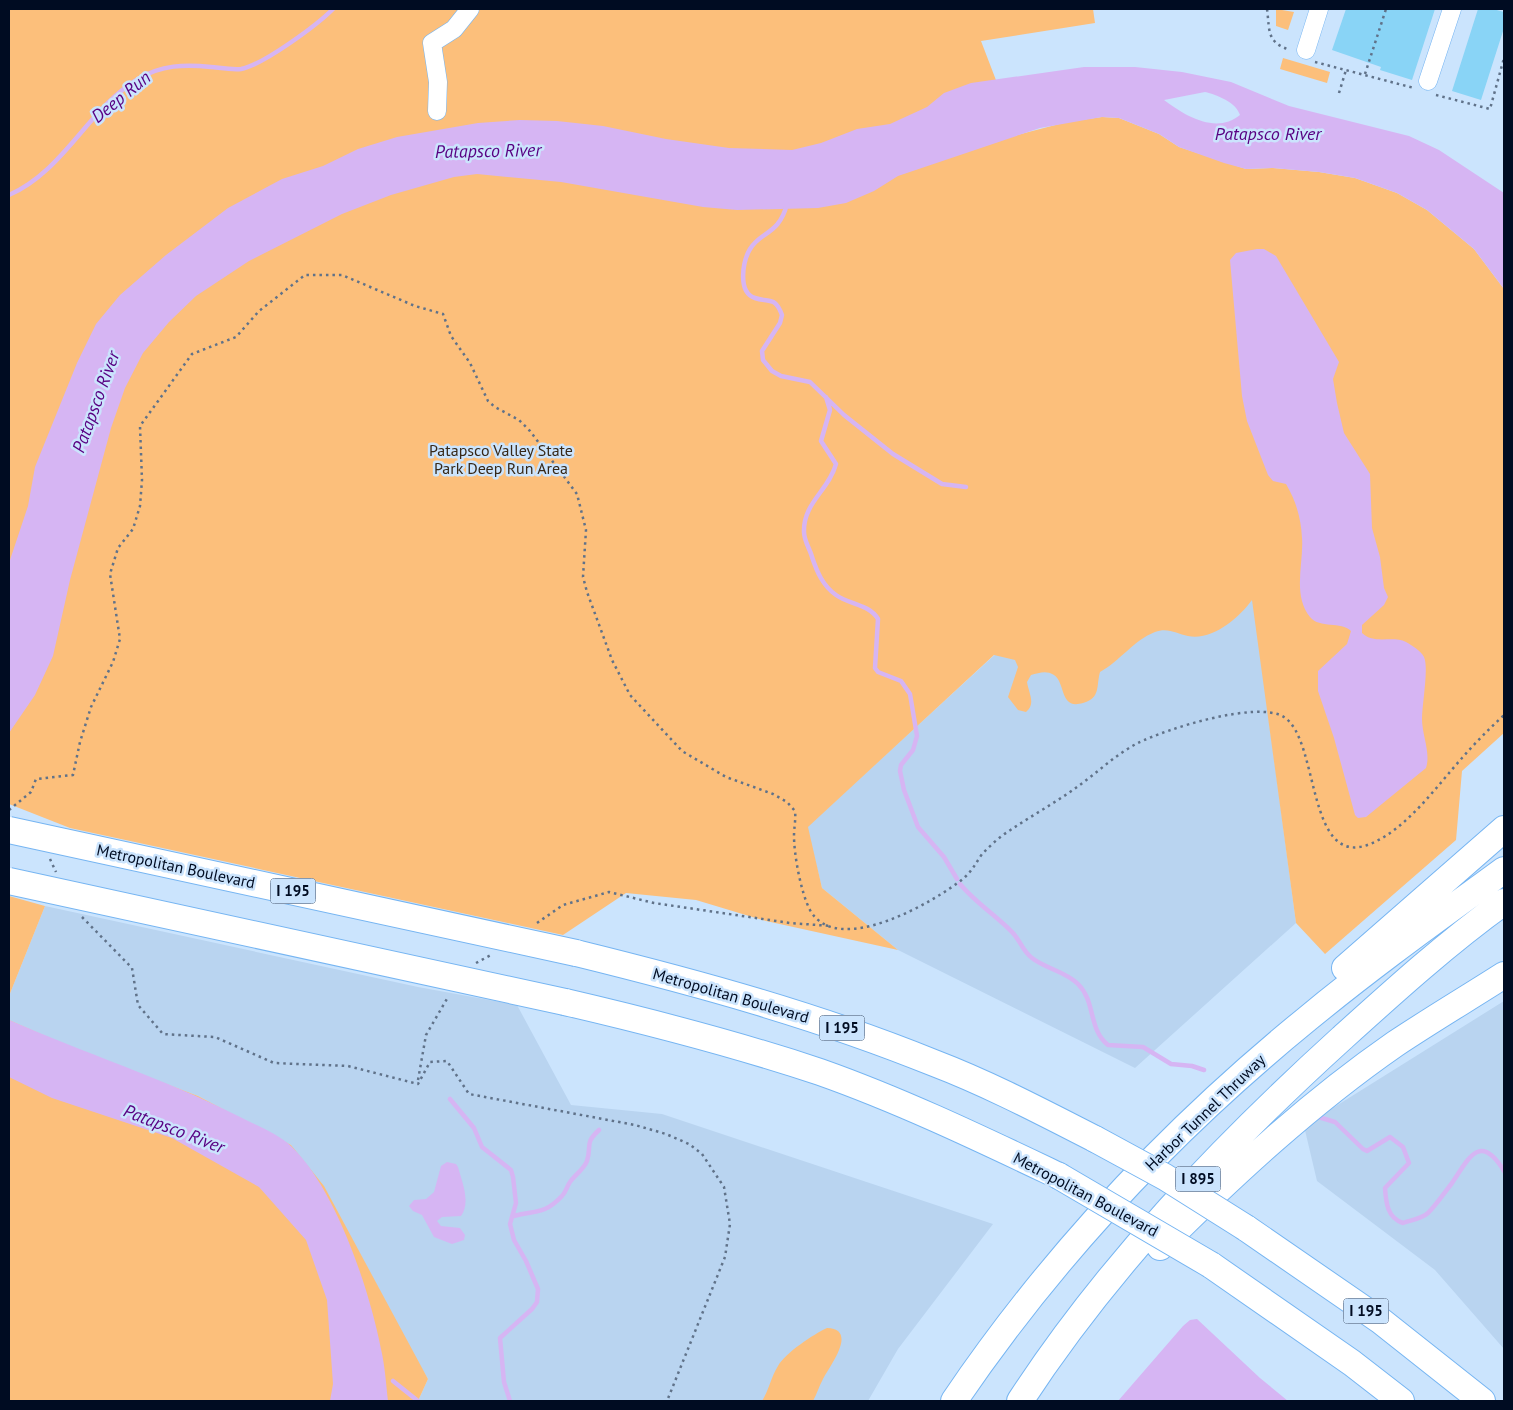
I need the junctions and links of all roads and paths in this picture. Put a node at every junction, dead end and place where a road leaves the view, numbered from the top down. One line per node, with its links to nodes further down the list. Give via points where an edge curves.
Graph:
1 (470, 9): 12 (street, via 454,29 432,42 438,82)
2 (1267, 9): 6 (path, via 1272,40 1278,46)
3 (1320, 9): 6 (street)
4 (1386, 9): 9 (path)
5 (1452, 9): 10 (street)
6 (1304, 54): 8 (path)
7 (1504, 58): 10 (path, via 1490,109)
8 (1346, 70): 9 (path); 11 (path)
9 (1365, 74): 10 (path)
10 (1427, 88)
11 (1339, 93)
12 (437, 111)
13 (1504, 715): 14 (path, via 1414,811 1392,830 1369,844 1350,847 1330,834 1323,822 1298,733 1284,717 1256,712 1172,728 1136,744 994,843 963,878 918,908 874,925 839,927 817,918 810,910 796,857 795,811 787,802 726,777 682,750 630,695 612,660 587,592 584,577 586,530 577,494 530,431 519,420 488,401 443,314 342,276 305,275 259,312 236,336 192,354 140,426 140,506 133,529 118,548 110,574 120,640 113,662 91,707 73,775 36,778 31,792)
14 (9, 810)
15 (1504, 829): 24 (highway, via 1298,1010)
16 (9, 830): 30 (highway, Metropolitan Boulevard / I 195, bridge, via 576,953 735,994 935,1063 1011,1097 1165,1177 1381,1321)
17 (50, 857): 19 (path)
18 (1504, 870): 24 (highway, Harbor Tunnel Thruway / I 895, via 1344,990)
19 (57, 875)
20 (9, 881): 29 (highway, Metropolitan Boulevard, bridge, via 565,1002 719,1040 820,1073 911,1108 1059,1176 1212,1265)
21 (1504, 902): 27 (highway, I 895, via 1404,981 1254,1120 1094,1297)
22 (79, 913): 25 (path, via 132,968 138,1004 163,1034 215,1037 274,1063 348,1066 418,1084 430,1062 447,1061 469,1094 635,1125 689,1144 702,1154 724,1187 730,1224 725,1257)
23 (1504, 975): 28 (highway, via 1394,1045 1294,1121 1224,1182 1136,1271)
24 (1264, 1055): 26 (highway, Harbor Tunnel Thruway / I 895, via 1168,1146 1077,1240 1006,1328)
25 (667, 1401)
26 (954, 1401)
27 (1020, 1401)
28 (1028, 1401)
29 (1400, 1401)
30 (1482, 1401)

